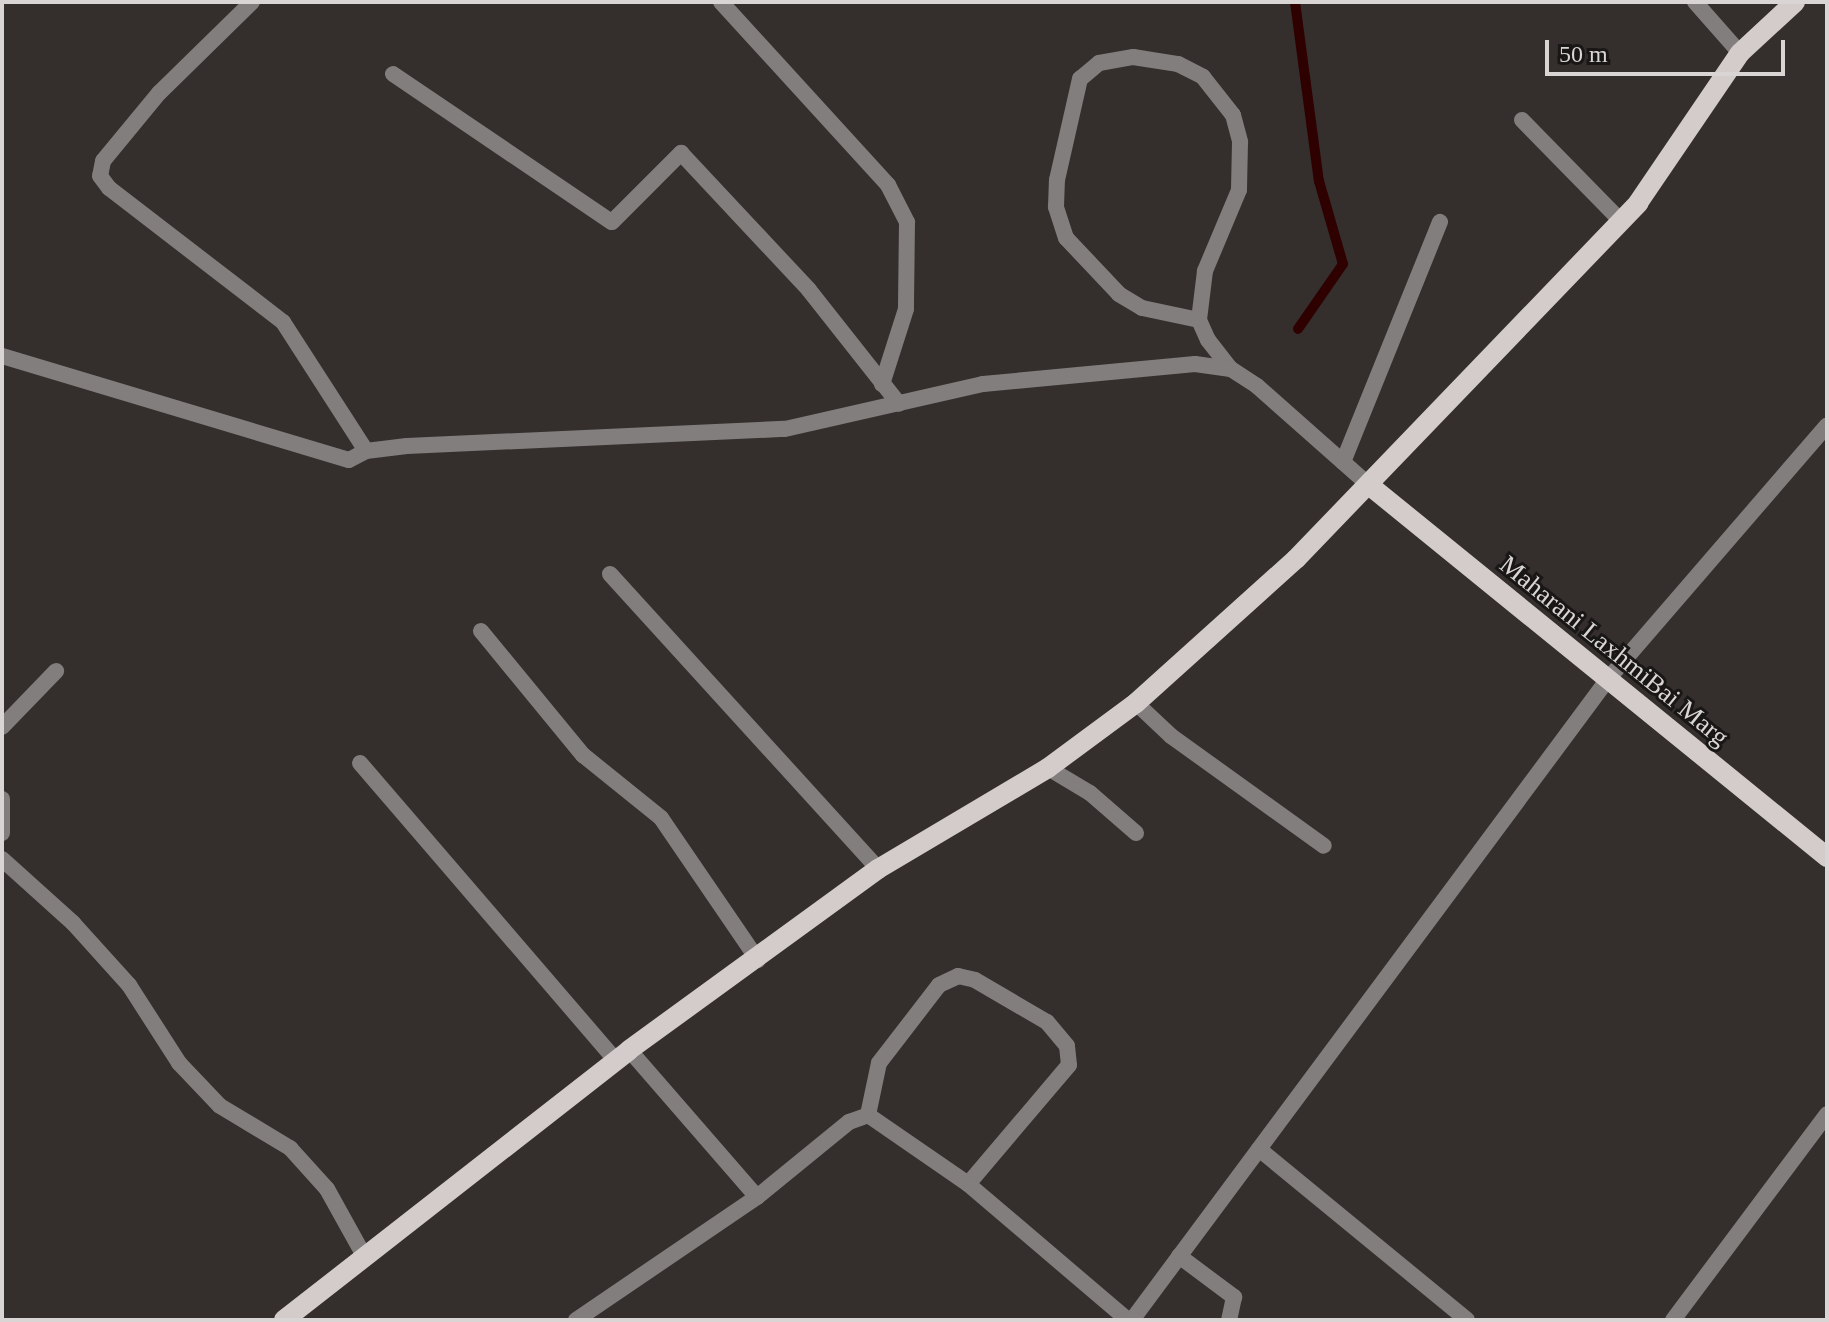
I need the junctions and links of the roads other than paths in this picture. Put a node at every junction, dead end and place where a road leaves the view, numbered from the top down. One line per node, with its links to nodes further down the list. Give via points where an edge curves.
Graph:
1 (252, 2): 16 (street, via 150,103 103,161 100,176 283,322)
2 (721, 2): 13 (street, via 888,185 907,222 906,309)
3 (1695, 2): 5 (street)
4 (1795, 2): 5 (main road)
5 (1740, 53): 8 (main road, via 1638,203)
6 (393, 74): 13 (street, via 612,222 681,153 809,290)
7 (1522, 120): 8 (street)
8 (1620, 220): 18 (main road)
9 (1440, 222): 17 (street)
10 (1199, 320): 10 (street, via 1205,271 1239,190 1240,142 1233,115 1203,77 1178,64 1133,57 1099,63 1080,79 1057,180 1056,207 1066,238 1119,294 1142,308); 12 (street)
11 (2, 356): 16 (street, via 210,416 268,440 349,460)
12 (1231, 369): 14 (street, via 1195,364 983,384 910,397); 17 (street)
13 (882, 384): 14 (street)
14 (899, 404): 16 (street, via 785,429 561,436)
15 (1827, 425): 22 (street)
16 (366, 451)
17 (1343, 462): 18 (street)
18 (1369, 485): 22 (main road, Maharani LaxhmiBai Marg); 23 (main road, via 1296,559)
19 (610, 574): 33 (street)
20 (481, 631): 34 (street, via 583,755 661,818)
21 (56, 671): 24 (street)
22 (1608, 679): 31 (main road, Maharani LaxhmiBai Marg); 38 (street)
23 (1136, 703): 26 (main road); 30 (street, via 1171,736)
24 (2, 727)
25 (360, 763): 35 (street)
26 (1048, 768): 29 (street, via 1090,793); 33 (main road)
27 (2, 799): 28 (street)
28 (2, 833)
29 (1136, 833)
30 (1324, 846)
31 (1827, 857)
32 (2, 859): 41 (street, via 73,923 129,985 179,1063 220,1106 290,1148 327,1189)
33 (878, 869): 34 (main road)
34 (758, 960): 35 (main road)
35 (622, 1055): 40 (street); 41 (main road)
36 (1827, 1114): 48 (street)
37 (868, 1115): 39 (street); 39 (street, via 879,1063 939,985 958,976 975,980 1047,1022 1067,1046 1069,1065); 40 (street, via 849,1122)
38 (1259, 1149): 42 (street); 47 (street)
39 (968, 1184): 45 (street)
40 (757, 1197): 44 (street)
41 (363, 1254): 43 (main road)
42 (1179, 1256): 45 (street); 46 (street, via 1234,1297)
43 (284, 1320)
44 (576, 1320)
45 (1130, 1320)
46 (1229, 1320)
47 (1467, 1320)
48 (1673, 1320)

